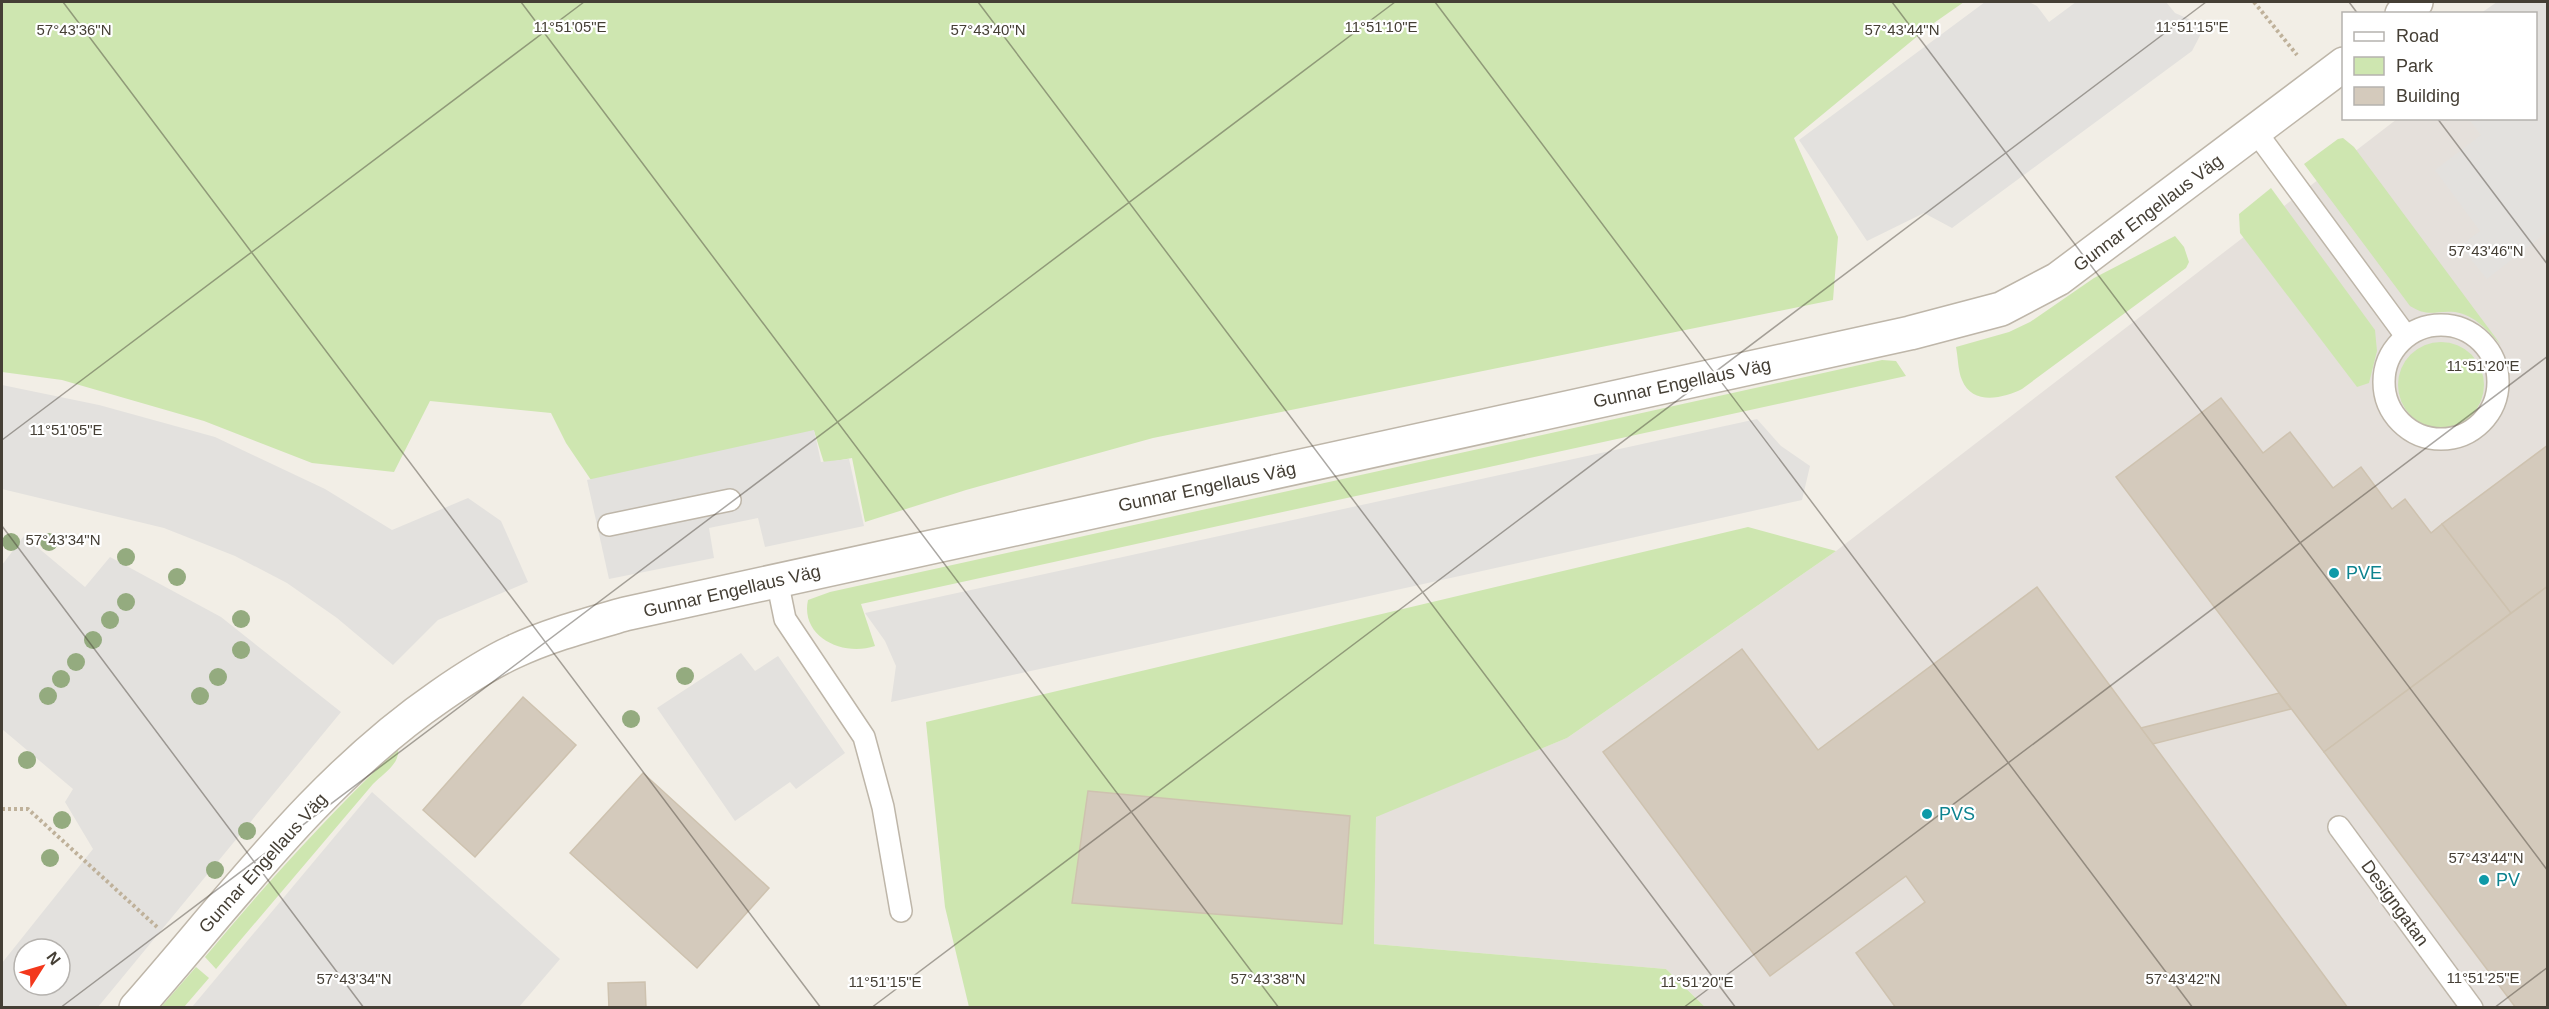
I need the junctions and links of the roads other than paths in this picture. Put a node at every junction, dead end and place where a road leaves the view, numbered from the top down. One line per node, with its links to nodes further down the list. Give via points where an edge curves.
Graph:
1 (2416, 2): 2 (street)
2 (2404, 12)
3 (2332, 74): 4 (street, Gunnar Engellaus Väg)
4 (2256, 132): 5 (lane); 8 (street, Gunnar Engellaus Väg, via 2058,279 2001,309 1910,333)
5 (2406, 336): 5 (lane, via 2393,349 2385,366 2387,404 2397,420 2412,432 2448,440 2467,434 2482,423 2493,407 2498,389 2497,370 2490,352 2461,328 2433,326)
6 (730, 500): 7 (lane)
7 (609, 525)
8 (777, 580): 10 (lane, via 785,619 864,737 884,807); 11 (street, Gunnar Engellaus Väg, via 560,632 474,673 408,718 356,762 283,836)
9 (2339, 827): 12 (lane, Designgatan)
10 (901, 911)
11 (136, 1008)
12 (2472, 1008)

